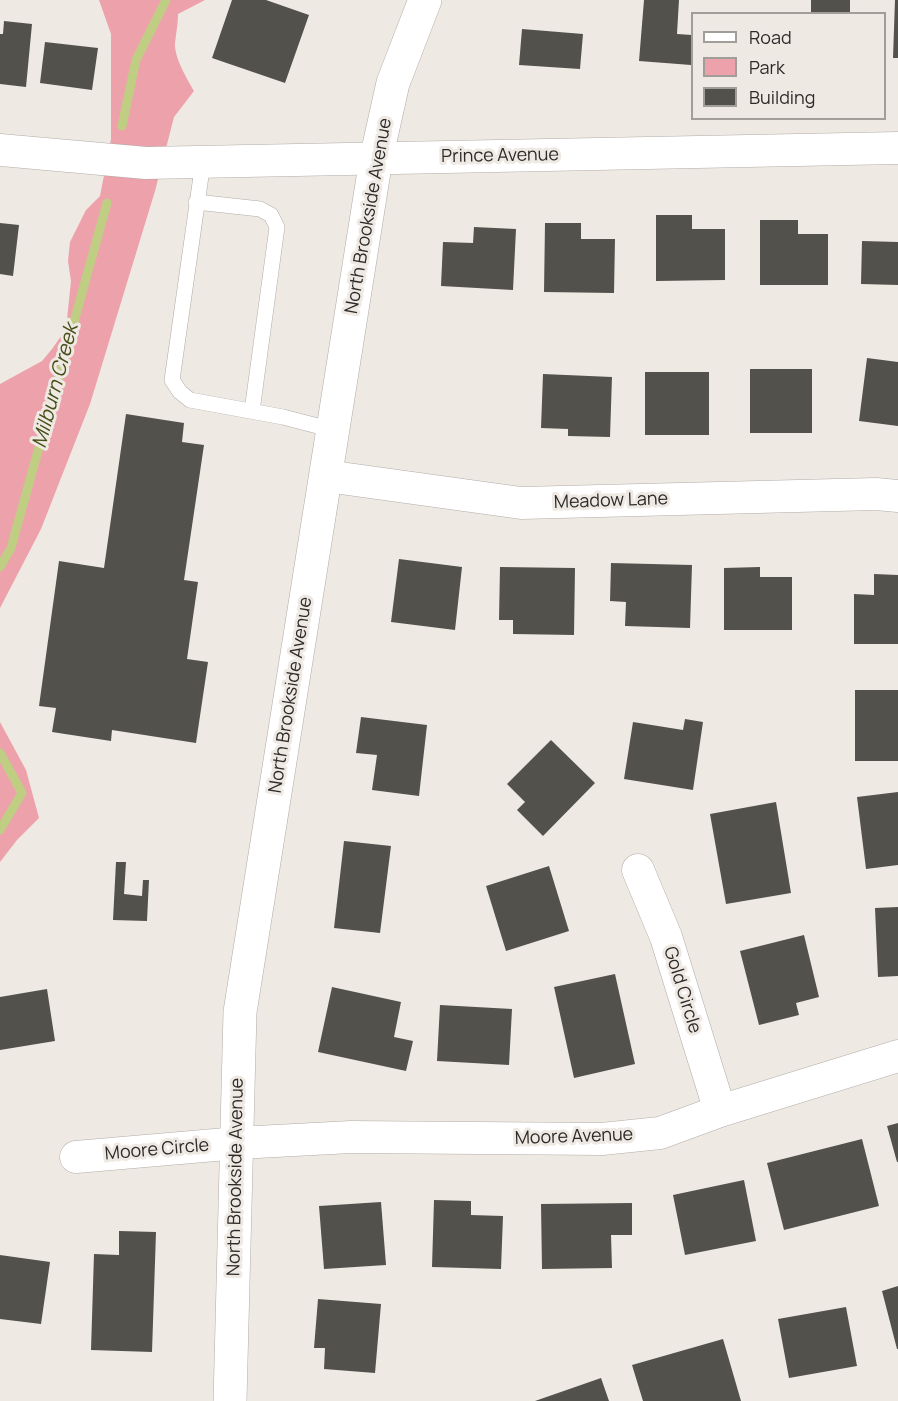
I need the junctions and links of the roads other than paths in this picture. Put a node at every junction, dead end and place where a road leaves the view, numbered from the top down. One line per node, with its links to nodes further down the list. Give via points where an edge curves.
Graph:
1 (425, 0): 4 (main road, North Brookside Avenue, via 393,83)
2 (898, 148): 4 (street, Prince Avenue)
3 (0, 150): 5 (street, Prince Avenue, via 146,163)
4 (376, 159): 5 (street, Prince Avenue); 8 (main road, North Brookside Avenue)
5 (203, 162): 6 (lane)
6 (196, 202): 7 (lane, via 172,380 190,399); 7 (lane, via 260,209 271,215 277,227)
7 (252, 411): 8 (lane)
8 (333, 430): 9 (main road, North Brookside Avenue)
9 (326, 476): 10 (street, Meadow Lane, via 521,503); 14 (main road, North Brookside Avenue, via 240,1012)
10 (898, 496)
11 (638, 870): 13 (street, Gold Circle, via 666,937)
12 (898, 1056): 13 (street, Moore Avenue)
13 (720, 1112): 14 (street, Moore Avenue, via 660,1133 602,1139 351,1137)
14 (238, 1143): 15 (street, Moore Circle); 16 (main road, North Brookside Avenue)
15 (76, 1156)
16 (231, 1401)

